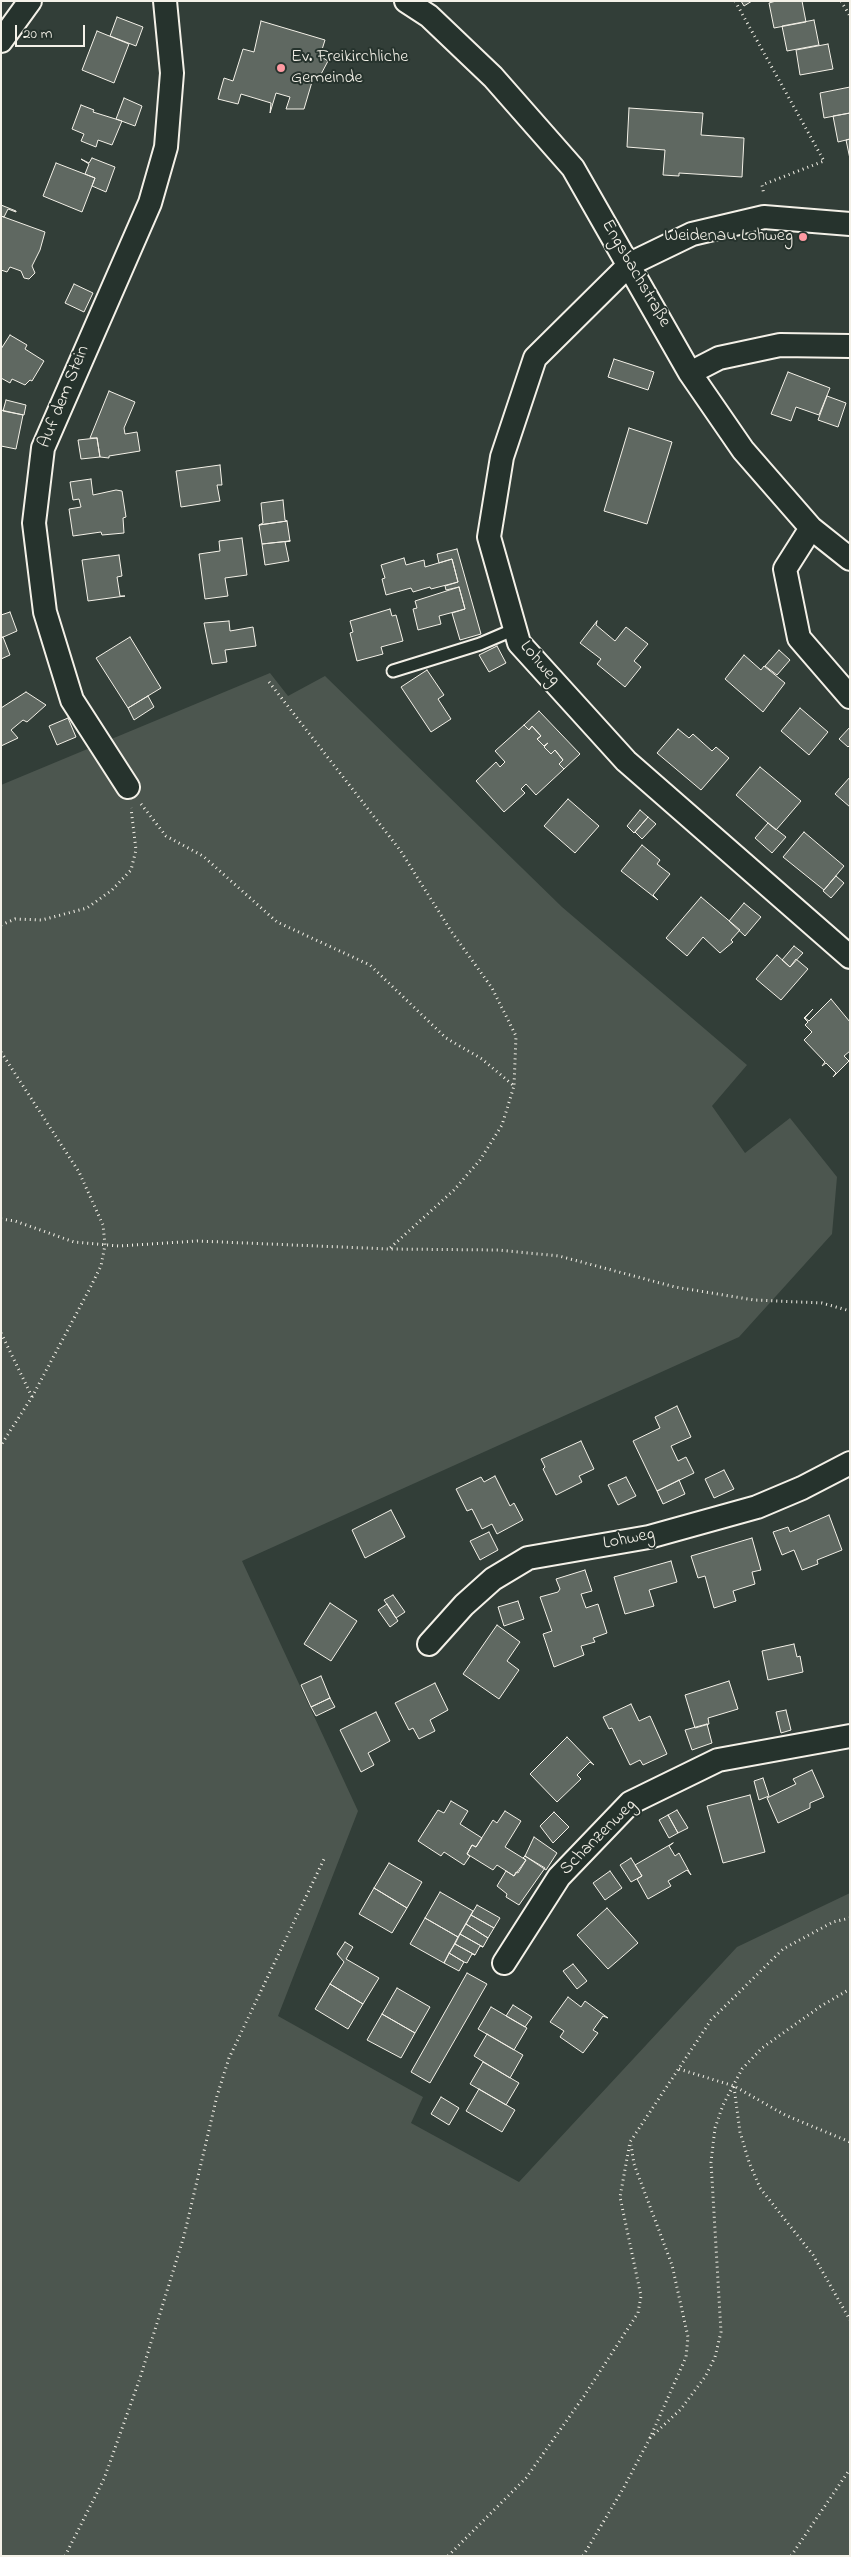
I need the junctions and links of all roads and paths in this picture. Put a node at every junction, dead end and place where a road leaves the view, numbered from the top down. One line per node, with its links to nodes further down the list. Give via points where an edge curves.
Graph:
1 (30, 1): 7 (street)
2 (165, 1): 19 (street, Auf dem Stein, via 172,74 166,148 150,203 43,448 34,522 44,612 72,700)
3 (406, 1): 10 (street, Engsbachstraße, via 429,16 493,77 573,168)
4 (735, 1): 8 (path, via 824,162 762,185)
5 (841, 1): 6 (path)
6 (850, 16)
7 (1, 41)
8 (769, 217): 9 (street, Lohweg); 10 (street, Lohweg, via 692,234)
9 (850, 224)
10 (630, 264): 12 (street, Engsbachstraße); 15 (street, Lohweg, via 535,358 502,457 489,537)
11 (850, 346): 12 (street, via 780,344 718,358)
12 (690, 373): 13 (street, Engsbachstraße, via 743,450)
13 (811, 528): 14 (street, Engsbachstraße); 18 (street, via 785,569 799,638)
14 (850, 559)
15 (515, 629): 16 (lane, via 480,644); 21 (street, Lohweg, via 519,643 626,760)
16 (392, 671)
17 (269, 682): 23 (path, via 400,850 492,988 516,1036)
18 (850, 697)
19 (128, 788): 20 (path, via 136,850 131,870 112,890 87,908 42,920 15,919); 23 (path, via 166,836 203,856 277,922 370,965 446,1038 482,1059)
20 (1, 925)
21 (850, 957)
22 (1, 1052): 25 (path, via 79,1172 103,1225)
23 (514, 1086): 26 (path, via 502,1125 480,1160 454,1190)
24 (1, 1219): 25 (path, via 74,1242)
25 (106, 1245): 26 (path, via 197,1241); 29 (path, via 101,1266)
26 (388, 1249): 27 (path, via 498,1250 559,1256 675,1287 754,1300 822,1303)
27 (850, 1310)
28 (1, 1333): 29 (path)
29 (32, 1397): 30 (path)
30 (1, 1445)
31 (850, 1463): 32 (street, Lohweg, via 757,1507 649,1537 528,1558 493,1579)
32 (429, 1644)
33 (850, 1736): 36 (street, Schanzenweg, via 718,1760 630,1803 559,1877)
34 (324, 1859): 45 (path, via 228,2058 184,2236 140,2378 104,2479)
35 (850, 1918): 38 (path, via 833,1922 783,1949 711,2020)
36 (504, 1963)
37 (850, 1989): 39 (path, via 820,2006 762,2048 742,2069)
38 (678, 2069): 39 (path); 40 (path)
39 (734, 2086): 41 (path, via 786,2115); 42 (path, via 740,2132 760,2188 813,2255); 43 (path, via 715,2128 711,2162 721,2332 715,2357 705,2377 681,2409)
40 (630, 2142): 43 (path, via 634,2164 672,2265 688,2337 686,2357); 46 (path, via 620,2198 641,2296 638,2313 526,2478)
41 (850, 2142)
42 (850, 2320)
43 (650, 2438): 47 (path)
44 (850, 2469): 48 (path)
45 (65, 2556)
46 (448, 2556)
47 (583, 2556)
48 (791, 2556)

